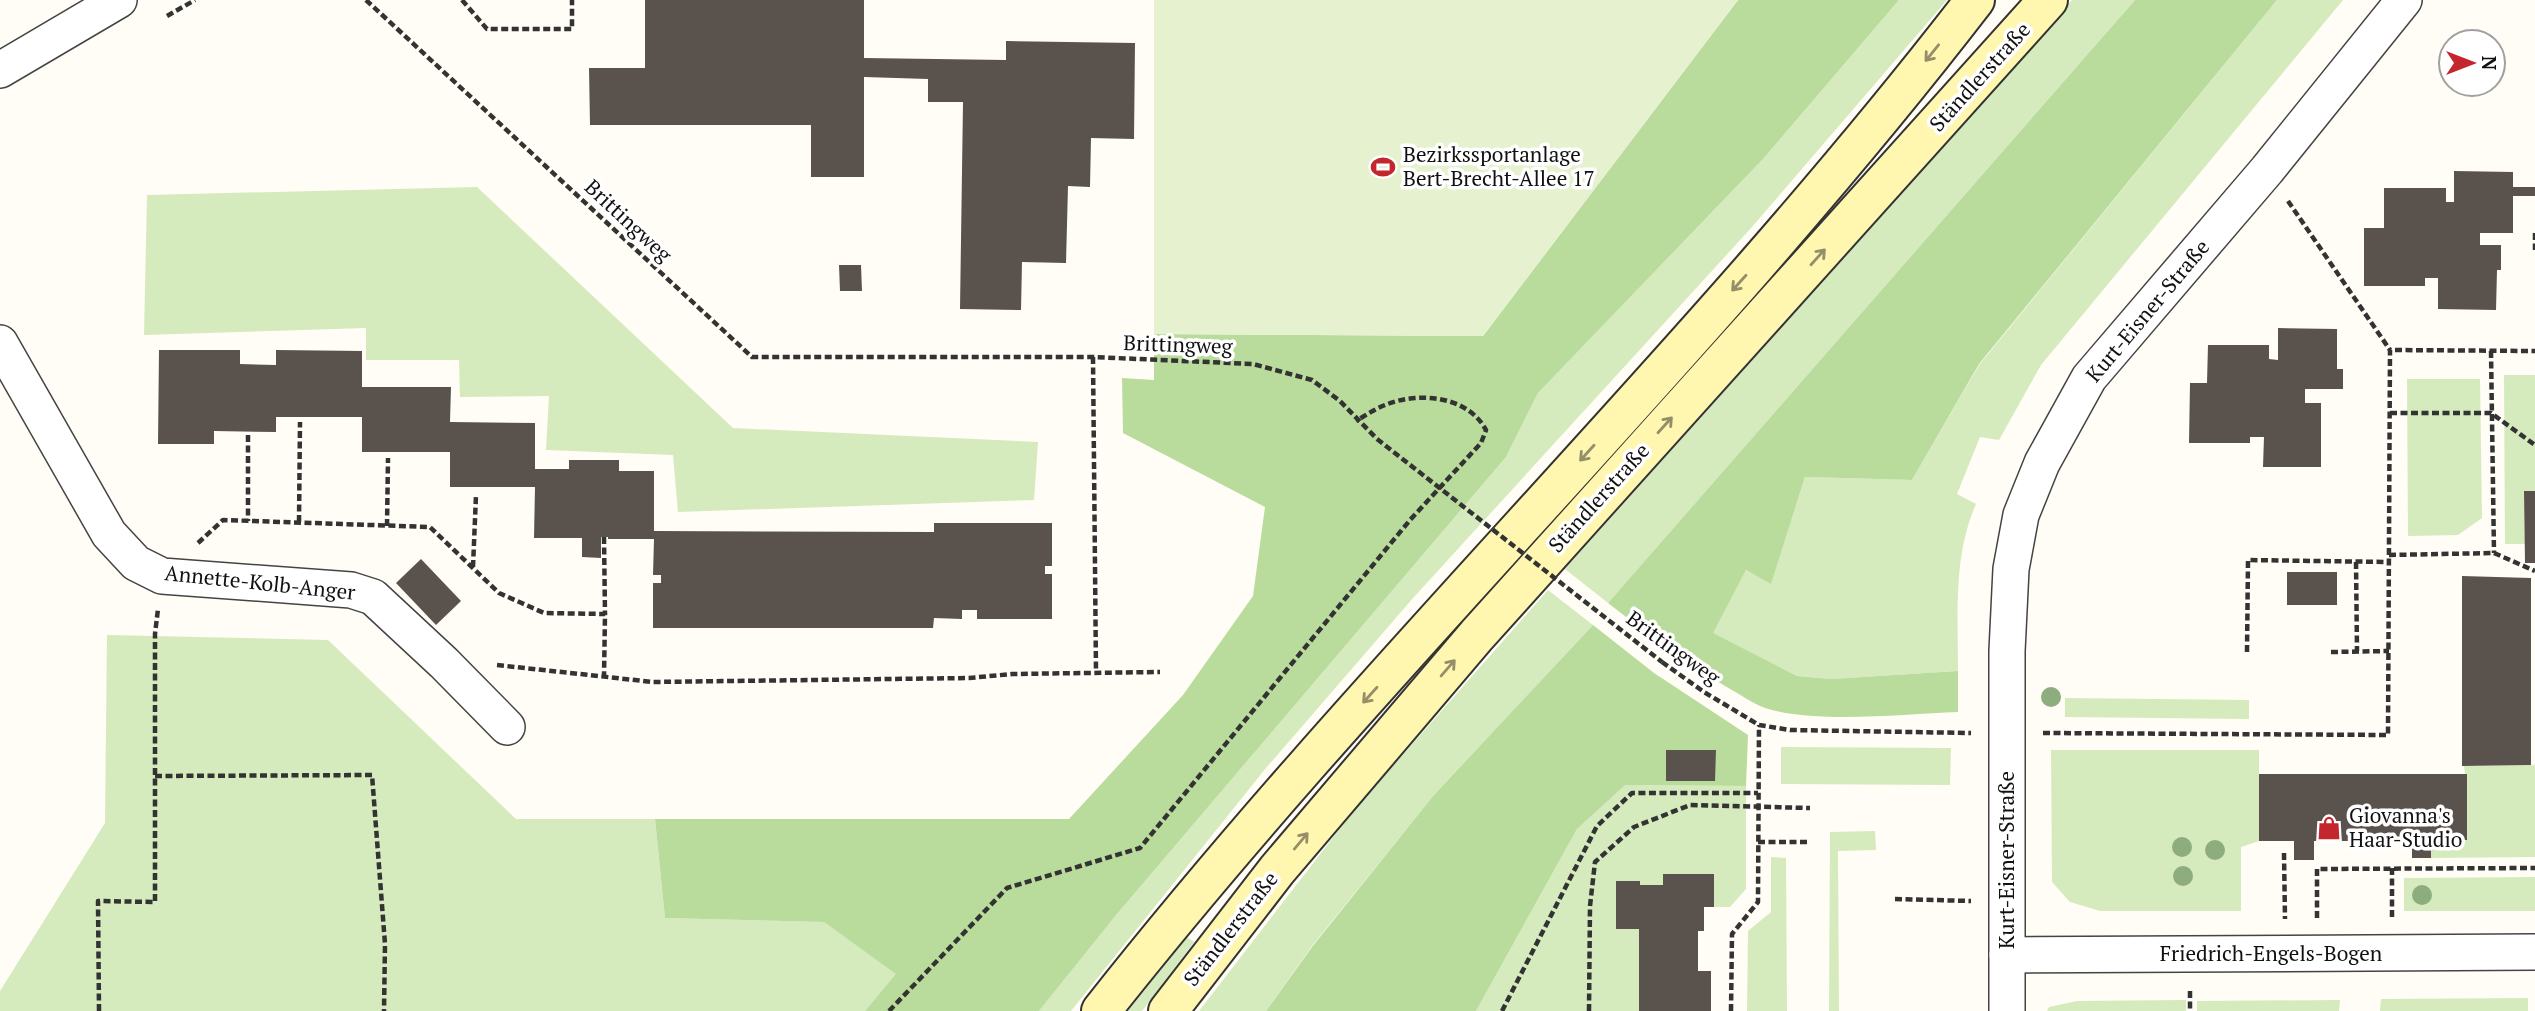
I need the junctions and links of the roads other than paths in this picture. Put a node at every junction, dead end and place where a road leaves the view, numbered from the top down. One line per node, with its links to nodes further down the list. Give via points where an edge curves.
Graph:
1 (119, 0): 5 (street)
2 (1975, 0): 10 (main road, Ständlerstraße, one-way to 10, via 1786,231 1295,779)
3 (2048, 0): 11 (main road, Ständlerstraße, one-way to 3, via 1277,870 1477,635)
4 (2404, 0): 9 (street, Kurt-Eisner-Straße, via 2267,170 2089,378 2042,463 2021,515 2011,569)
5 (0, 70)
6 (0, 344): 7 (street, Annette-Kolb-Anger, via 109,534 136,563 162,576 351,590 373,597)
7 (507, 727)
8 (2535, 952): 9 (street, Friedrich-Engels-Bogen)
9 (2007, 955): 12 (street, Kurt-Eisner-Straße)
10 (1101, 1011)
11 (1168, 1011)
12 (2007, 1011)

